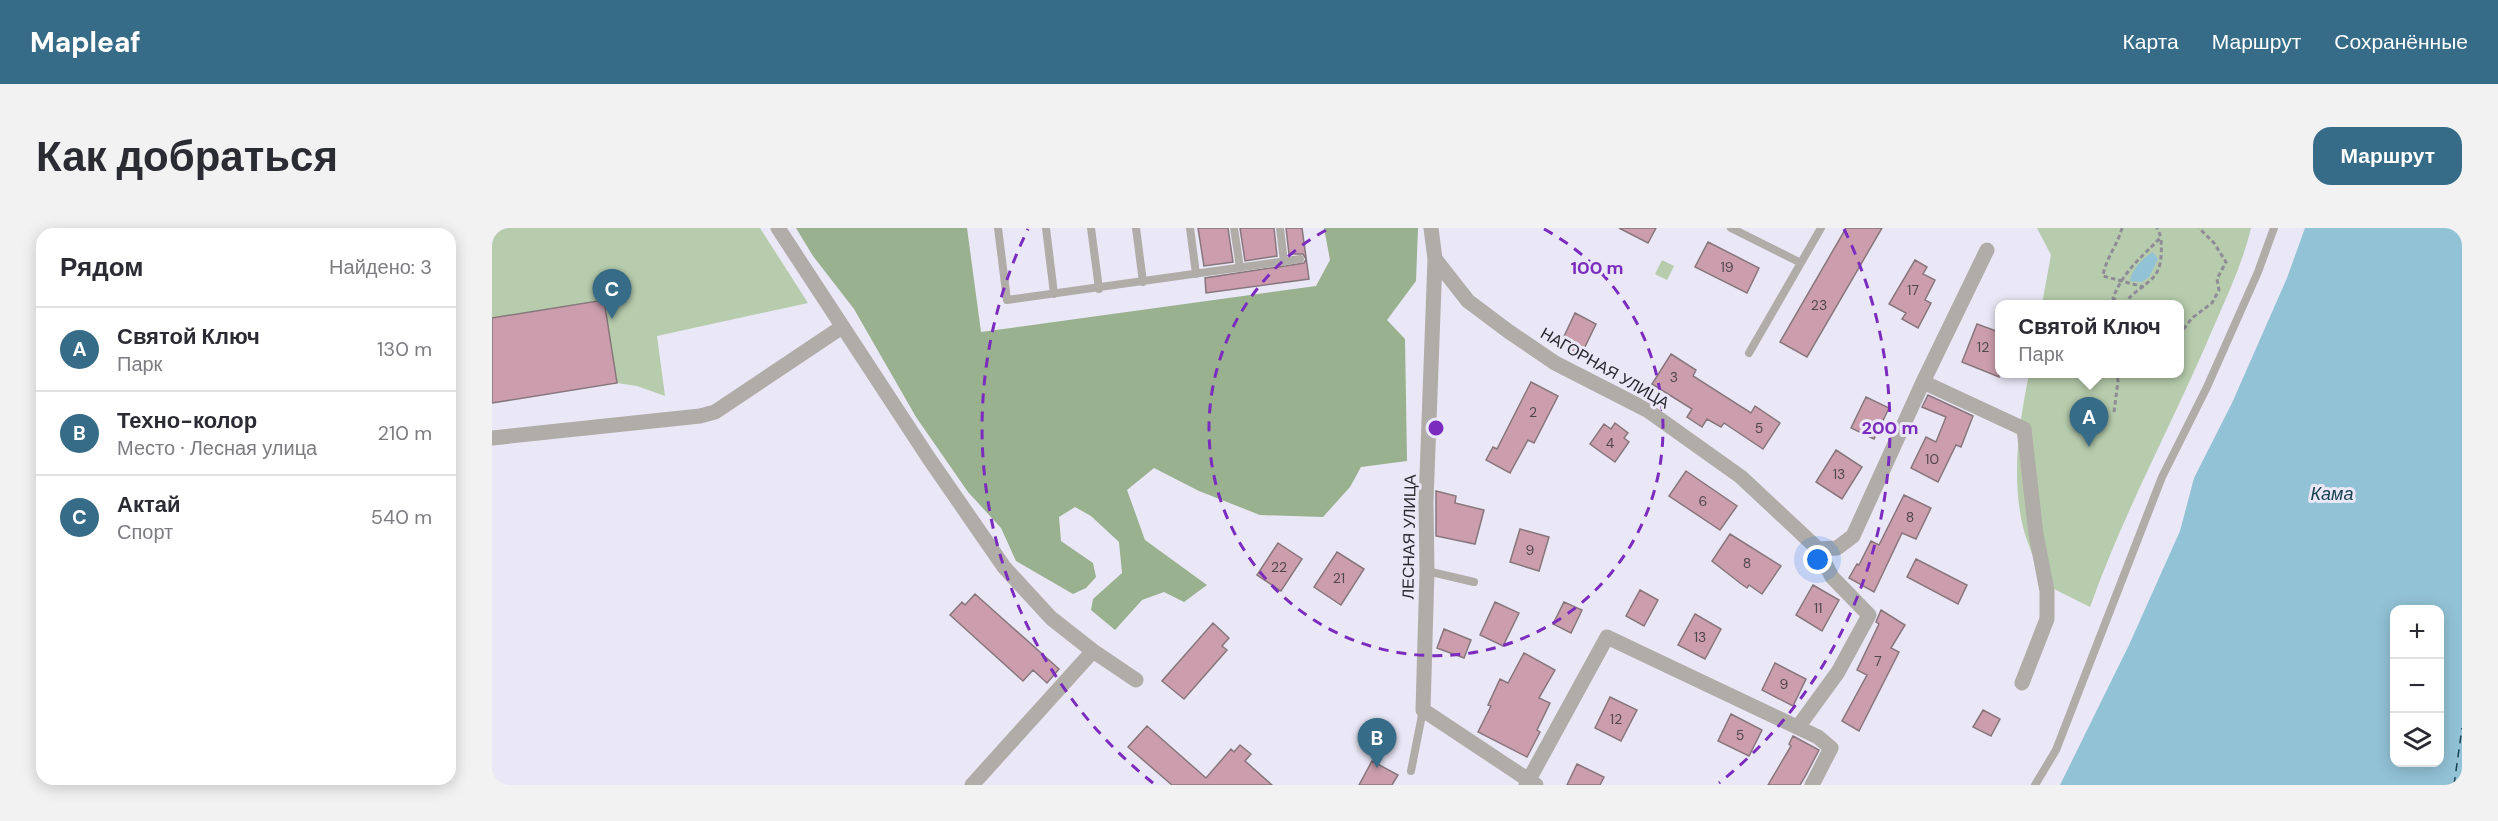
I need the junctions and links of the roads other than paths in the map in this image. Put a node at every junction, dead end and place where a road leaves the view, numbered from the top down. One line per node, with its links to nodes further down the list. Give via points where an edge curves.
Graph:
1 (778, 228): 23 (street)
2 (998, 228): 22 (lane, via 1007,300)
3 (1046, 228): 22 (lane)
4 (1091, 228): 21 (lane)
5 (1136, 228): 20 (lane)
6 (1190, 228): 19 (lane)
7 (1234, 228): 18 (lane)
8 (1280, 228): 16 (lane)
9 (1431, 228): 14 (street, ЛЕСНАЯ УЛИЦА)
10 (1731, 228): 17 (lane)
11 (1821, 228): 17 (lane)
12 (2274, 228): 39 (lane, via 2207,387 2162,477 2056,750)
13 (1988, 250): 25 (street)
14 (1435, 259): 27 (street, НАГОРНАЯ УЛИЦА, via 1467,301 1555,363 1647,410 1741,477); 28 (street, ЛЕСНАЯ УЛИЦА)
15 (1300, 260): 16 (lane)
16 (1284, 262): 18 (lane)
17 (1801, 263): 24 (lane)
18 (1240, 268): 19 (lane)
19 (1196, 274): 20 (lane)
20 (1143, 282): 21 (lane)
21 (1099, 289): 22 (lane)
22 (1054, 294)
23 (842, 327): 26 (street, via 715,412); 30 (street, via 1005,567 1051,618)
24 (1749, 353)
25 (1923, 382): 27 (street, via 1853,536 1837,548); 32 (street, via 2024,429 2047,591 2047,619)
26 (492, 438)
27 (1818, 549): 34 (street, НАГОРНАЯ УЛИЦА, via 1832,578 1869,615 1838,672)
28 (1427, 571): 29 (lane); 33 (street, ЛЕСНАЯ УЛИЦА)
29 (1474, 582)
30 (1093, 651): 31 (street); 37 (street)
31 (1136, 680)
32 (2022, 683)
33 (1423, 710): 35 (lane); 36 (street)
34 (1798, 727): 36 (street, via 1607,637); 38 (street, via 1831,748)
35 (1411, 771)
36 (1530, 783)
37 (972, 785)
38 (1812, 785)
39 (2035, 785)

